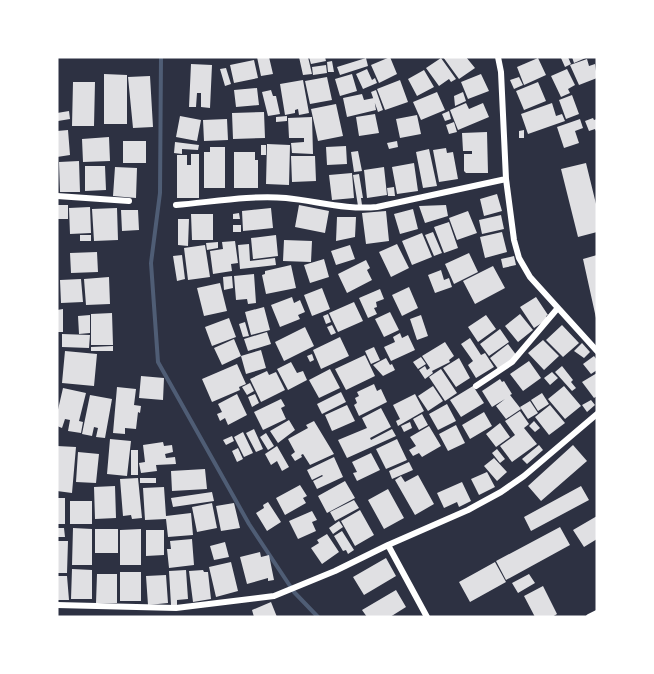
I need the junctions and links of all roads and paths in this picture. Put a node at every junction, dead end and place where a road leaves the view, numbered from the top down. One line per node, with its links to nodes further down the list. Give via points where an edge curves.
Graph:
1 (498, 57): 2 (street)
2 (506, 179): 5 (street, via 358,209 262,197); 6 (street, via 519,258)
3 (57, 196): 4 (street)
4 (129, 201)
5 (176, 205)
6 (557, 309): 7 (street); 8 (street, via 512,362)
7 (597, 351)
8 (476, 386)
9 (597, 414): 10 (street, via 501,492)
10 (388, 545): 11 (street, via 274,596 176,608); 13 (street)
11 (57, 605)
12 (597, 613): 14 (street)
13 (427, 617)
14 (589, 617)

